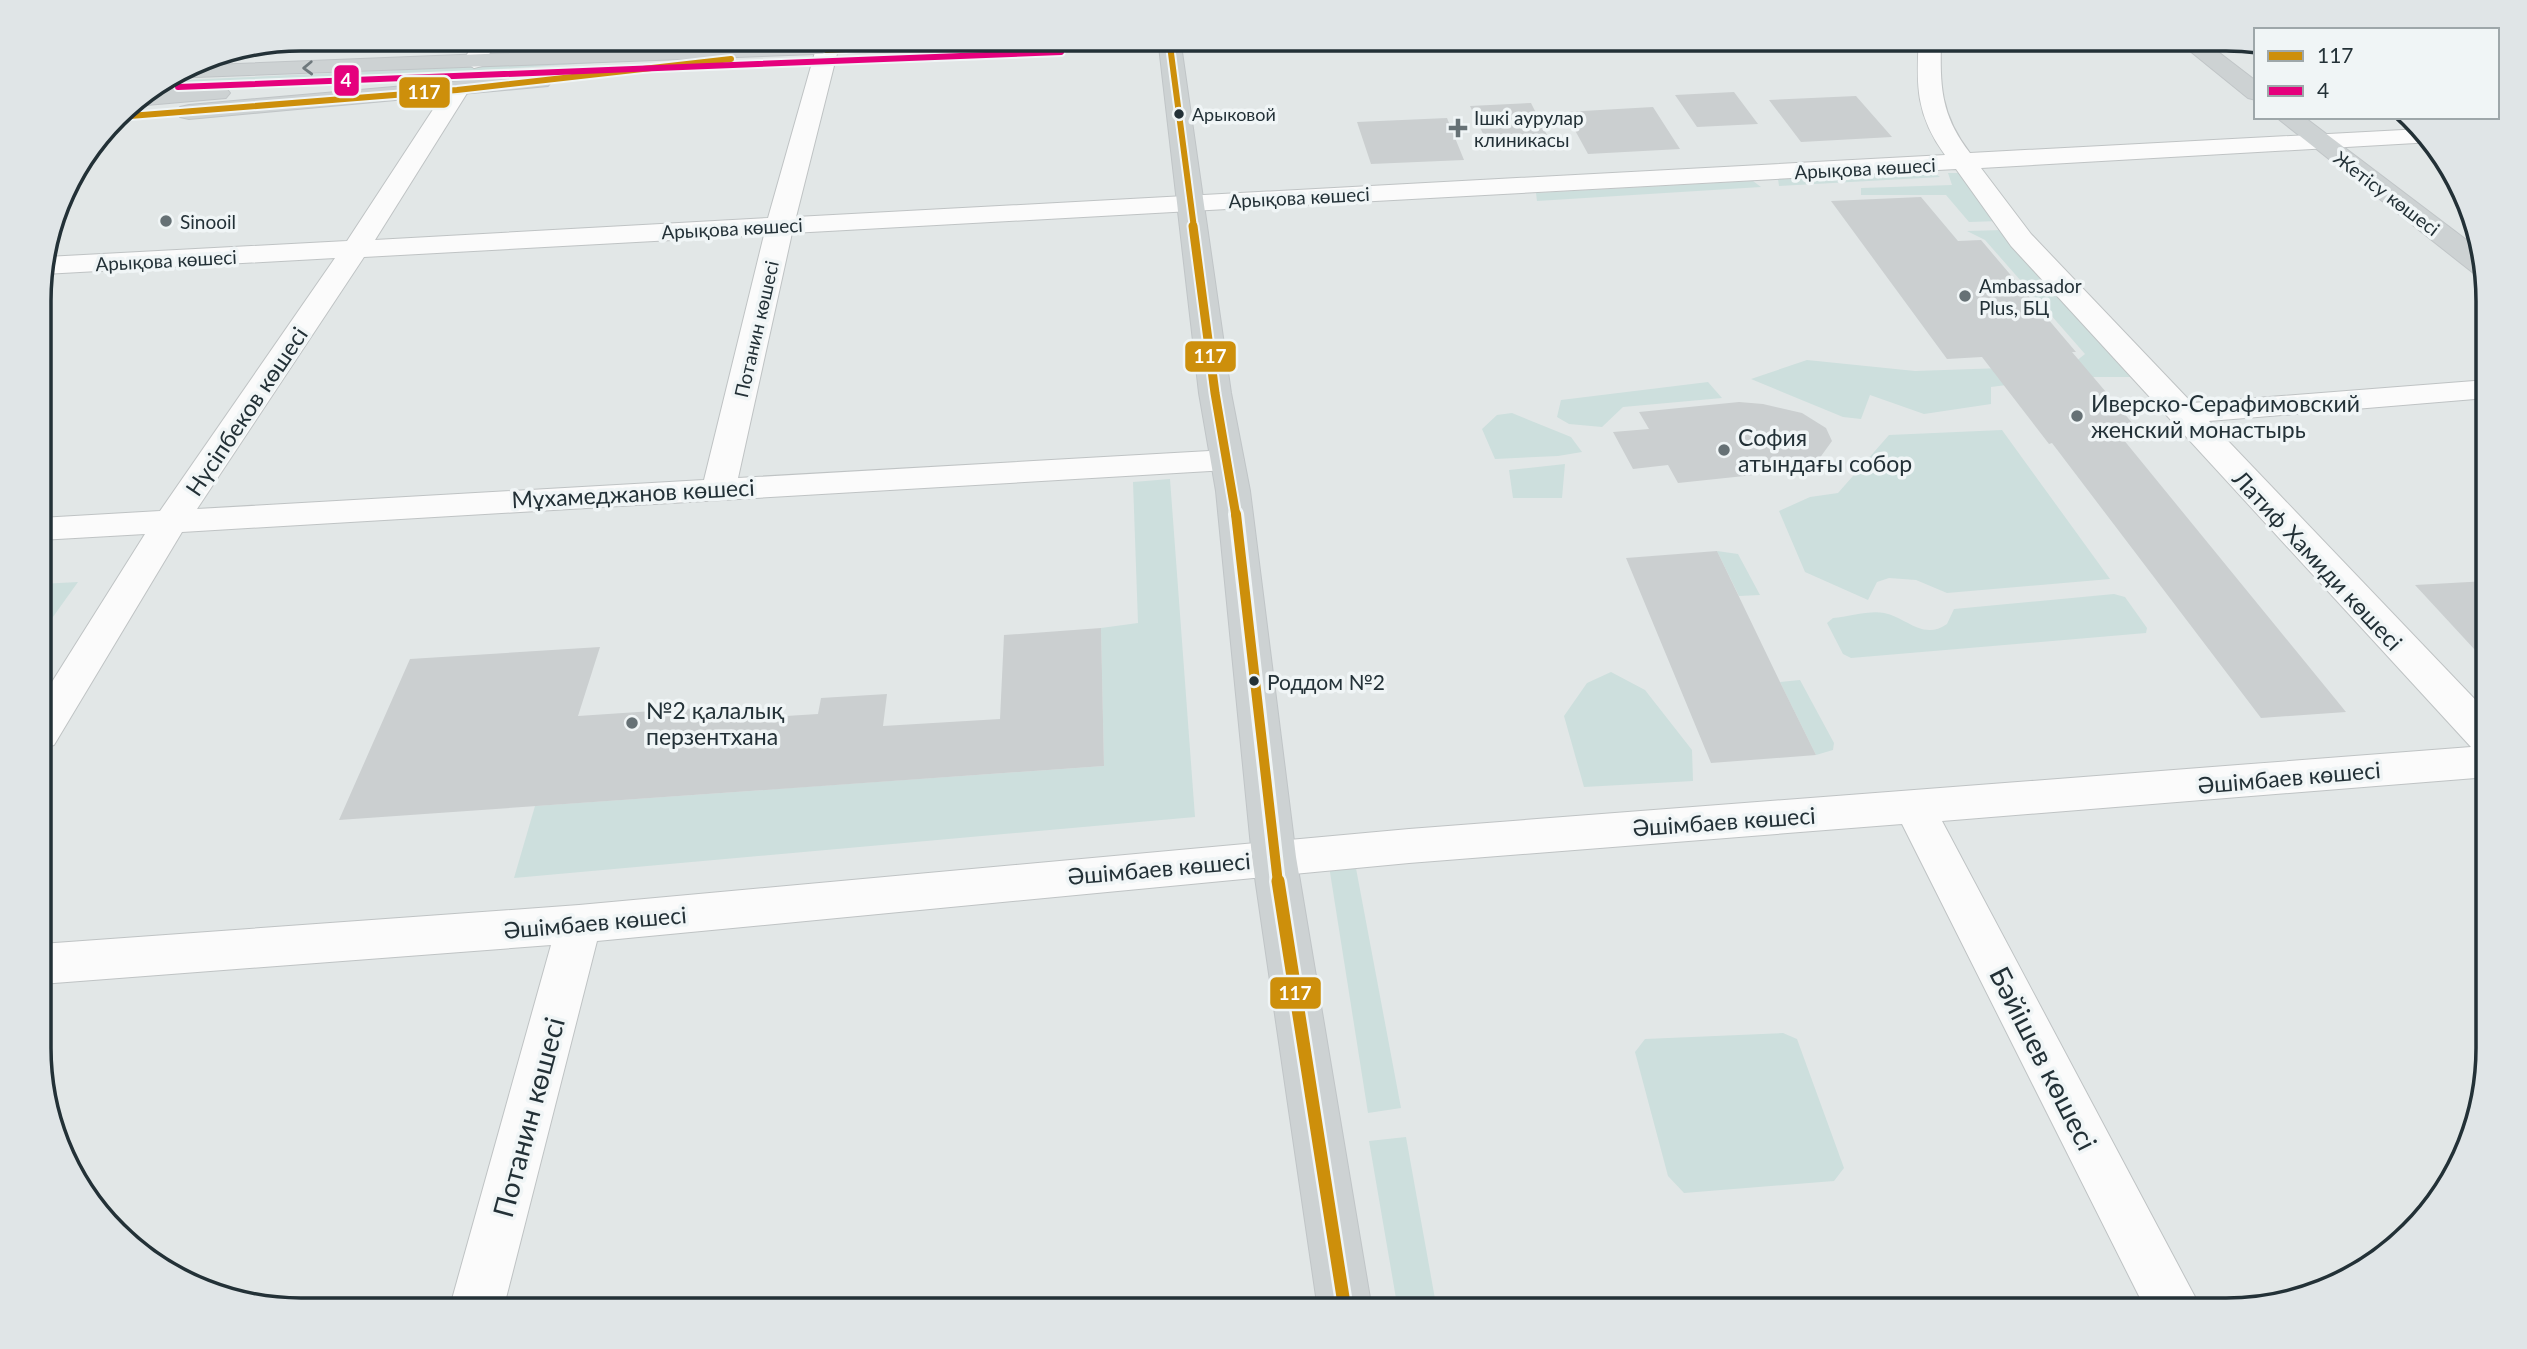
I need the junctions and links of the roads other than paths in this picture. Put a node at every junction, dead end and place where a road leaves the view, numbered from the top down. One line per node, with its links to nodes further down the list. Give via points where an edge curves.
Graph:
1 (480, 51): 9 (street)
2 (682, 51): 9 (main road)
3 (783, 51): 8 (main road)
4 (826, 51): 20 (street, Потанин көшесі)
5 (1170, 51): 19 (main road)
6 (1929, 51): 18 (street, Латиф Хамиди көшесі, via 1928,89 1940,131)
7 (2202, 51): 12 (main road)
8 (732, 59): 11 (main road); 13 (main road)
9 (474, 61): 10 (main road, one-way to 10)
10 (200, 72)
11 (457, 90): 14 (main road); 21 (street, Нүсіпбеков көшесі)
12 (2254, 91)
13 (155, 98)
14 (133, 116)
15 (2290, 119): 17 (main road, Жетісу көшесі)
16 (2415, 137): 17 (street, Арықова көшесі)
17 (2318, 141): 18 (street, Арықова көшесі); 22 (main road, Жетісу көшесі)
18 (1964, 163): 19 (street, Арықова көшесі); 25 (street, Латиф Хамиди көшесі, via 2021,240)
19 (1190, 203): 20 (street, Арықова көшесі); 26 (main road)
20 (780, 225): 21 (street, Арықова көшесі); 27 (street, Потанин көшесі)
21 (354, 251): 23 (street, Арықова көшесі); 28 (street, Нүсіпбеков көшесі)
22 (2472, 258)
23 (53, 266)
24 (2476, 390): 25 (street)
25 (2181, 414): 31 (street, Латиф Хамиди көшесі)
26 (1227, 460): 27 (street, Мұхамеджанов көшесі); 34 (main road)
27 (719, 488): 28 (street, Мұхамеджанов көшесі)
28 (171, 521): 29 (street, Мұхамеджанов көшесі); 30 (street, Нүсіпбеков көшесі)
29 (51, 528)
30 (51, 716)
31 (2476, 726)
32 (2476, 762): 33 (street, Әшімбаев көшесі)
33 (1914, 807): 34 (street, Әшімбаев көшесі); 39 (street, Бәйішев көшесі)
34 (1275, 857): 35 (street, Әшімбаев көшесі); 38 (main road)
35 (579, 924): 36 (street, Әшімбаев көшесі); 37 (street, Потанин көшесі)
36 (51, 963)
37 (480, 1298)
38 (1343, 1298)
39 (2169, 1298)

